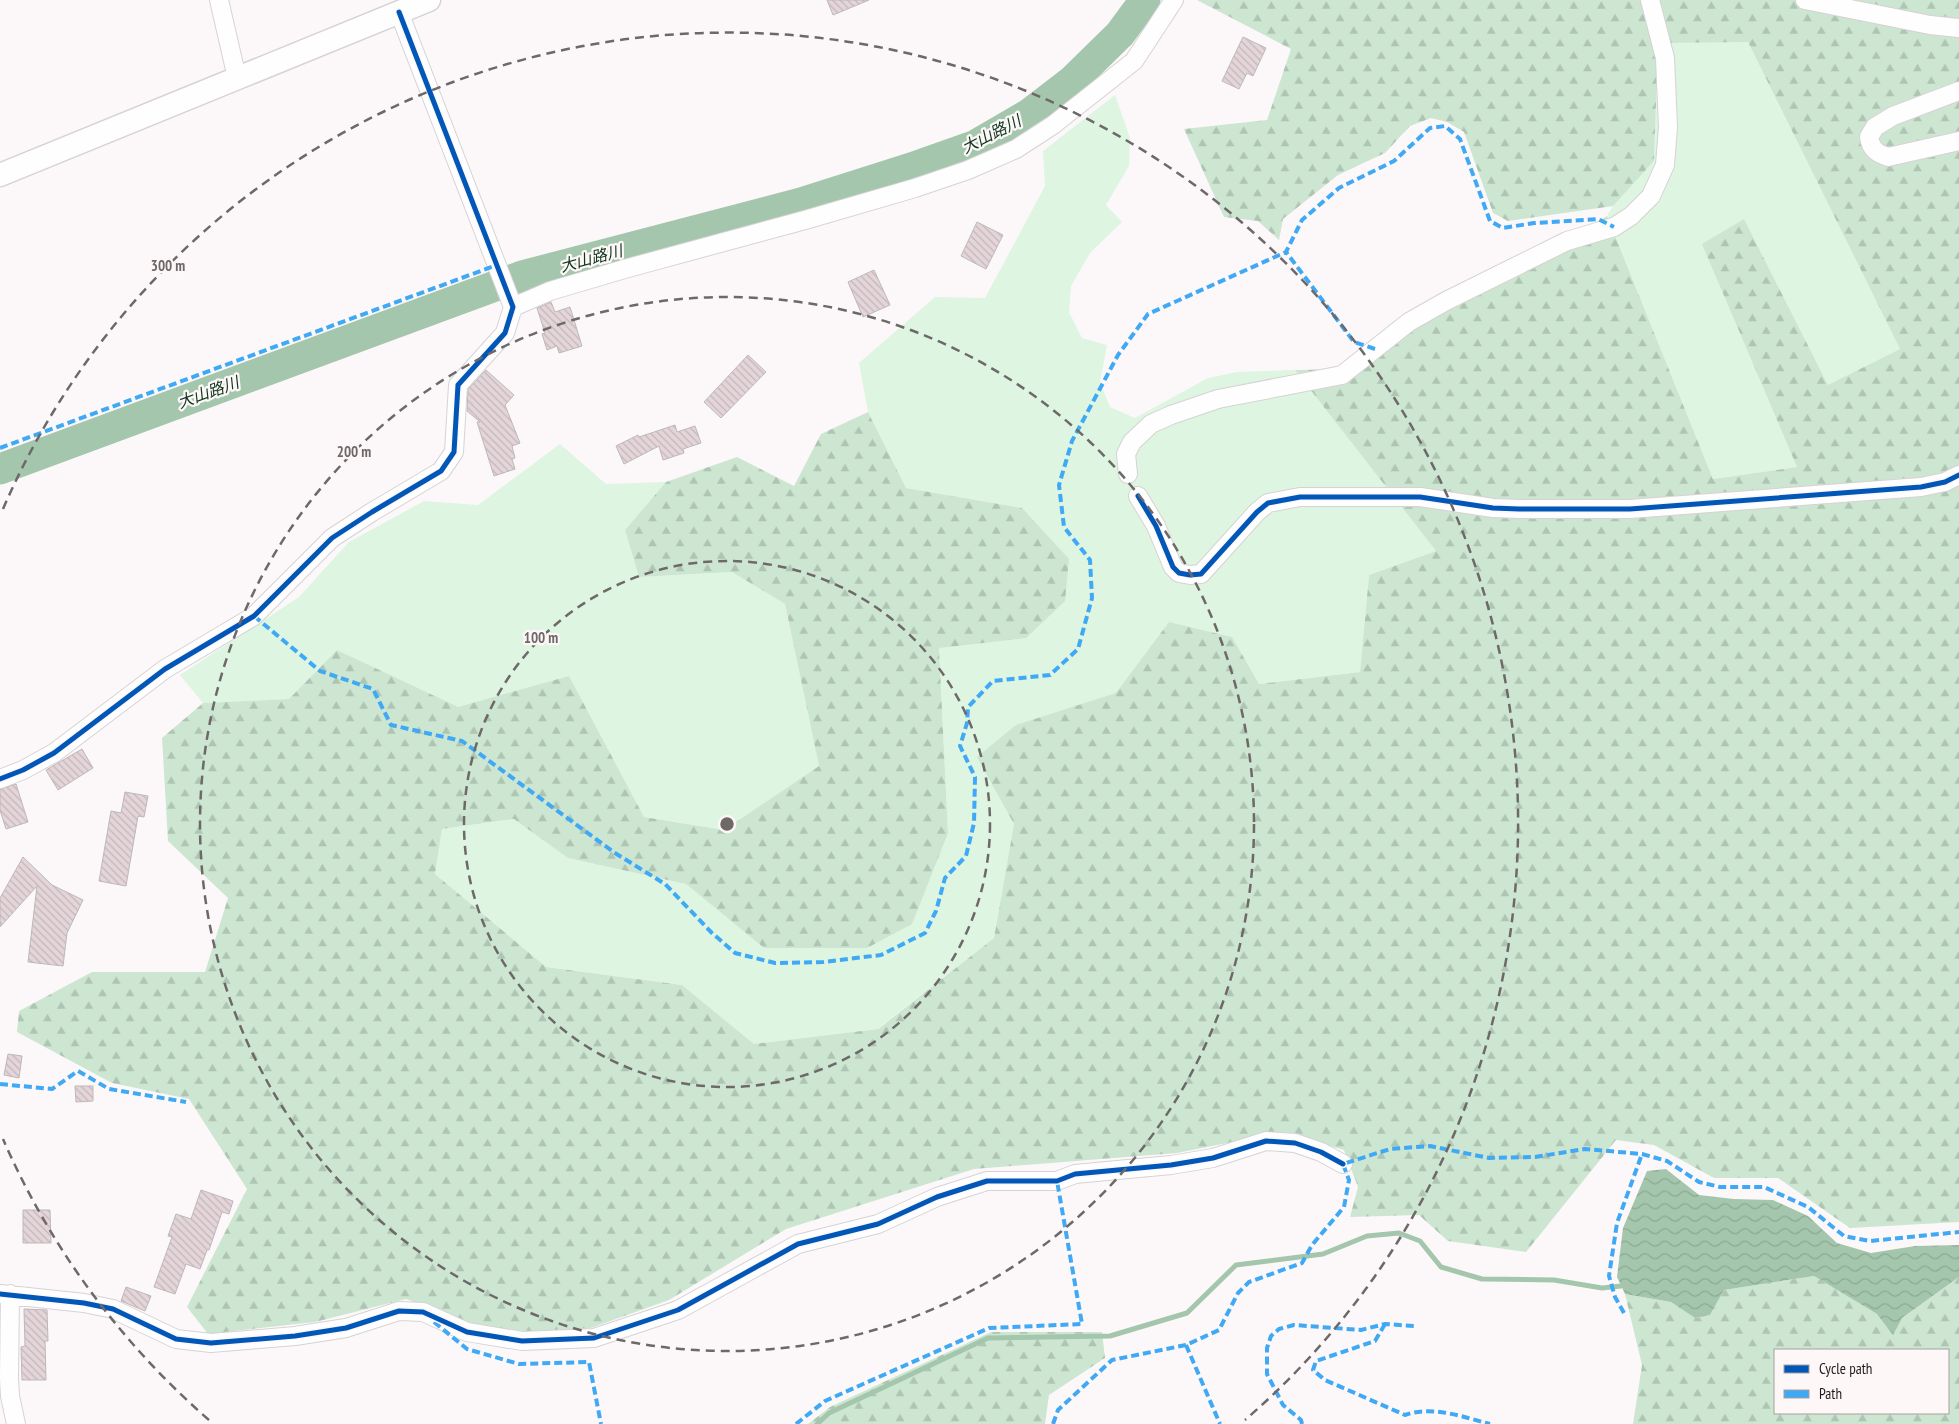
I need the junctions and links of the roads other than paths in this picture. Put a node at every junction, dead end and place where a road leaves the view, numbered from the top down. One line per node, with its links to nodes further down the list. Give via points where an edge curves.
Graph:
1 (219, 0): 8 (street)
2 (429, 0): 6 (street)
3 (1174, 0): 12 (street, via 1134,61 1053,126 1016,149 916,188)
4 (1650, 0): 13 (street, via 1665,58 1666,156 1651,196 1631,216 1614,227 1567,241 1446,300 1409,322 1342,376 1218,399 1151,424 1132,442 1126,454)
5 (1805, 0): 7 (street)
6 (400, 12): 8 (street); 12 (street)
7 (1959, 28)
8 (237, 78): 11 (street)
9 (1959, 91): 10 (street, via 1893,116 1875,127 1869,137 1877,153 1888,157)
10 (1959, 141)
11 (0, 175)
12 (511, 303): 16 (street, via 505,333 458,385 454,452 441,471 332,538 254,616 165,669 54,753)
13 (1128, 474)
14 (1959, 475): 15 (street, via 1921,487 1630,509 1493,508 1420,497 1300,496 1268,503 1201,574 1190,575 1179,573 1173,566 1156,526)
15 (1138, 496)
16 (0, 779)
17 (1343, 1164): 18 (street, via 1295,1143 1266,1141 1213,1158 1075,1174 1057,1182 987,1182 937,1198 878,1224 798,1244 678,1310 594,1338 522,1341 468,1332 422,1312 400,1311 346,1328 211,1343 176,1339 113,1309)
18 (5, 1294): 19 (street, via 9,1387)
19 (16, 1424)

